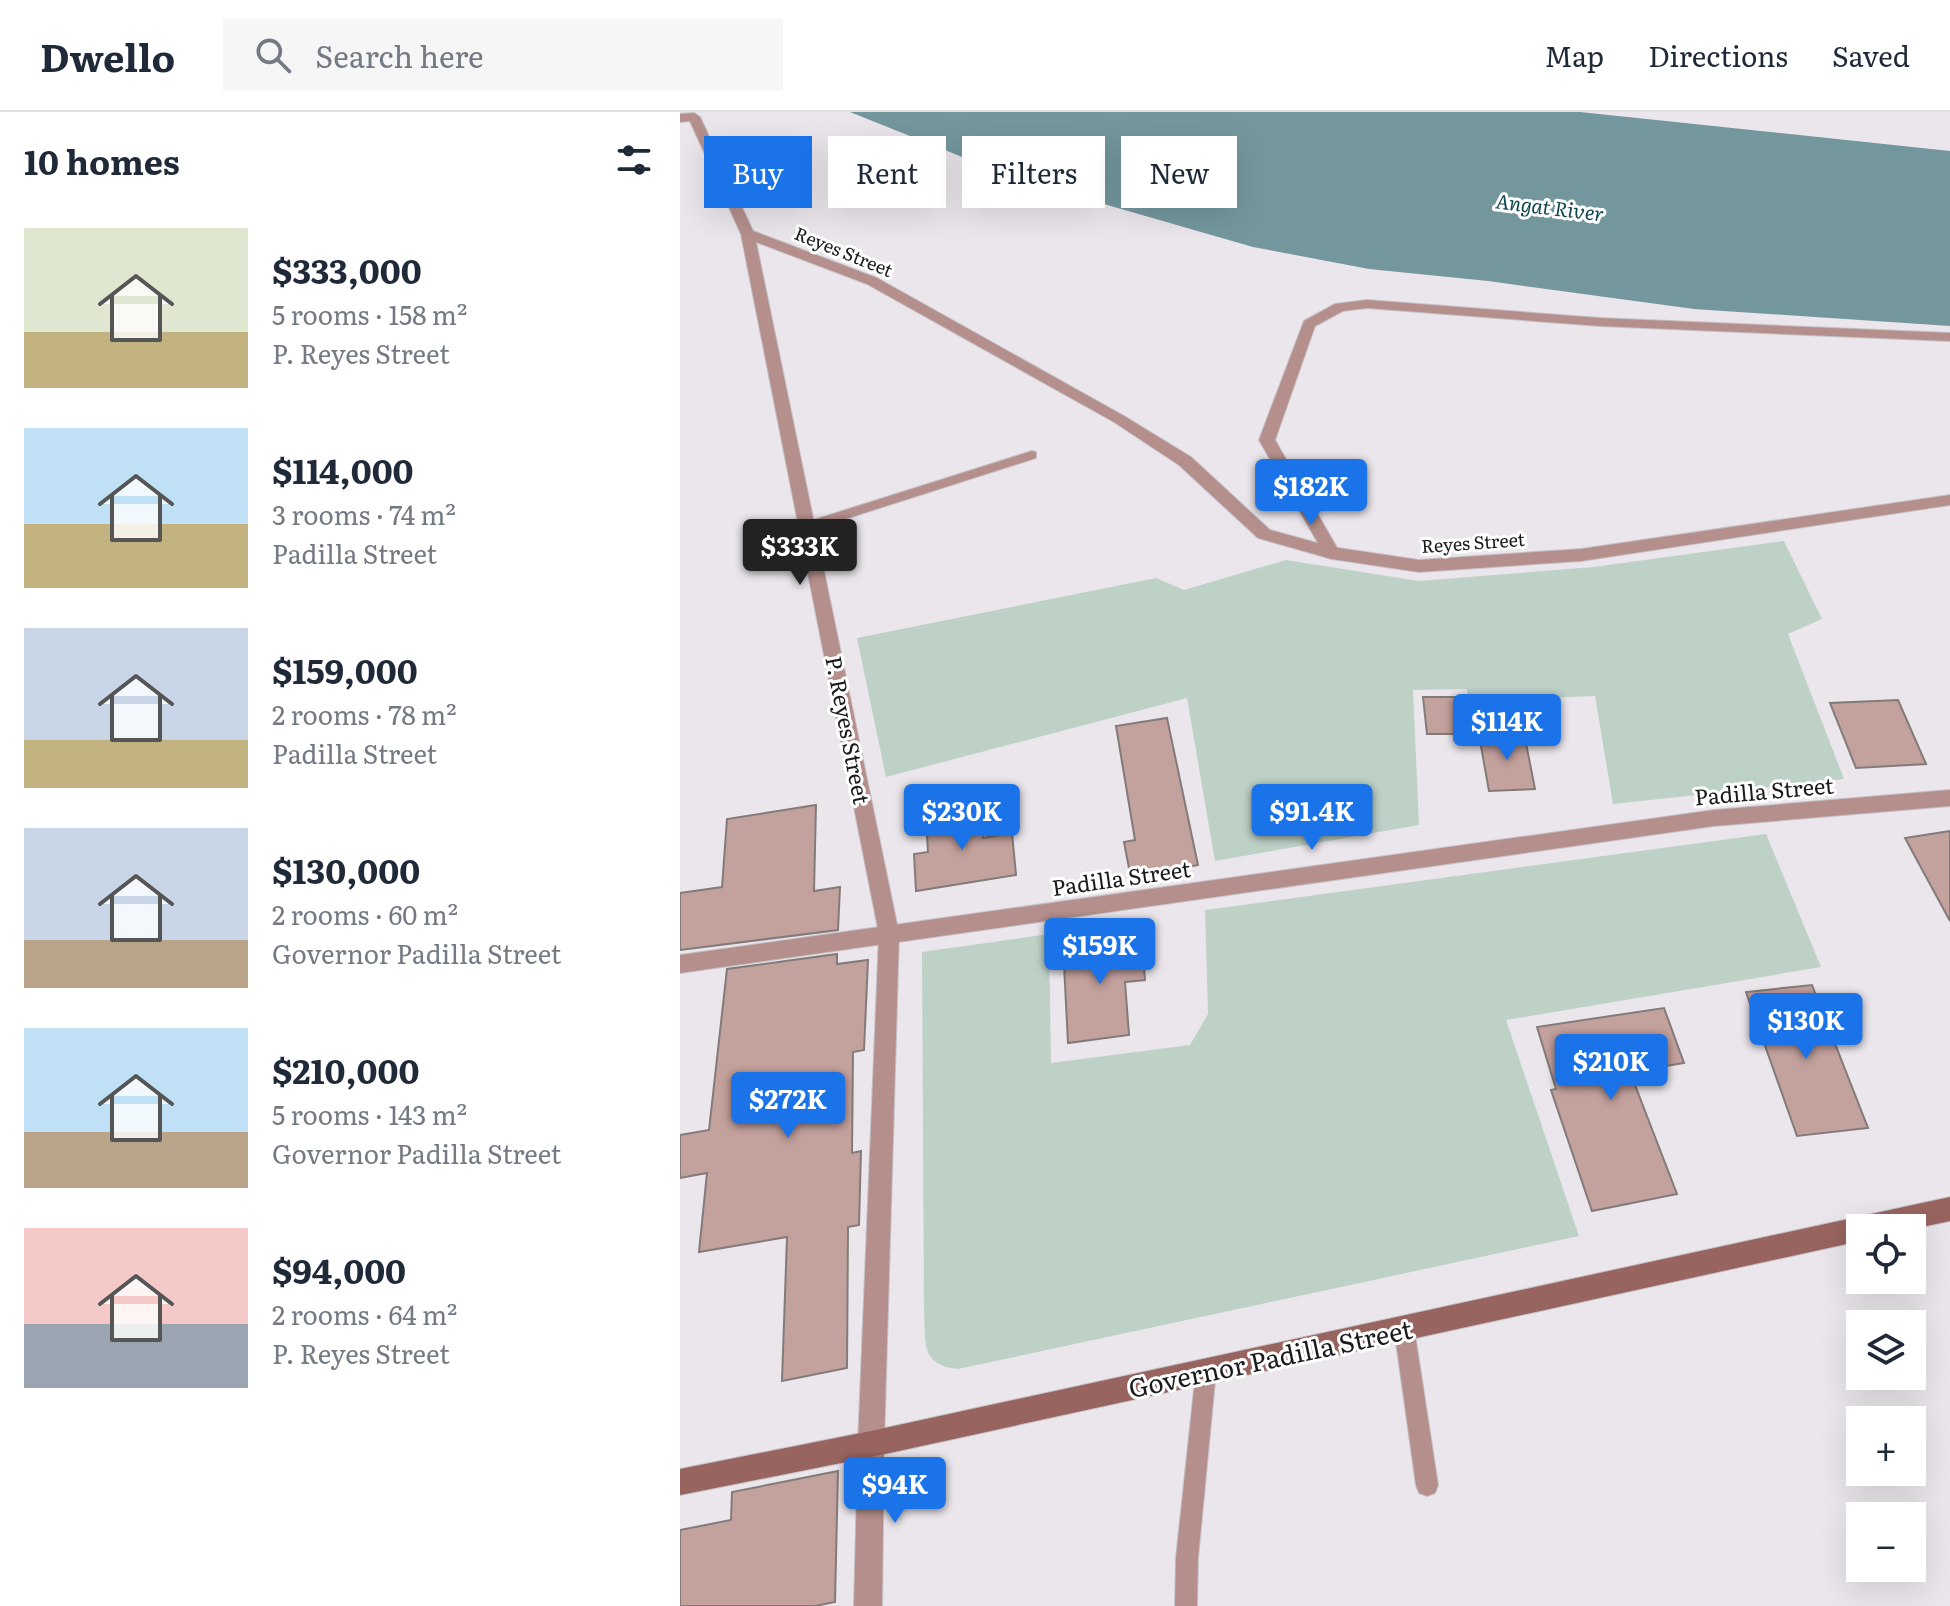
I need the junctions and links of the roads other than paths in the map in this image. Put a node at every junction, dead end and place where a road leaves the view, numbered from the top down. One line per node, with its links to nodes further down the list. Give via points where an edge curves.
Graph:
1 (688, 115): 2 (street, P. Reyes Street)
2 (748, 234): 6 (street, P. Reyes Street); 7 (street, Reyes Street, via 872,281 1185,461 1264,534)
3 (1950, 337): 7 (street, via 1600,322 1367,304 1340,307 1309,324 1267,440)
4 (1032, 455): 6 (lane)
5 (1950, 500): 7 (street, Reyes Street, via 1581,555 1419,566)
6 (809, 526): 9 (street, P. Reyes Street)
7 (1332, 553)
8 (1950, 798): 9 (street, Padilla Street, via 1714,818)
9 (889, 934): 10 (street, Padilla Street); 16 (street, P. Reyes Street)
10 (680, 964)
11 (1950, 1209): 12 (main road, Governor Padilla Street)
12 (1926, 1214)
13 (1846, 1231): 14 (main road, Governor Padilla Street)
14 (1404, 1328): 15 (main road, Governor Padilla Street); 18 (lane)
15 (1206, 1371): 16 (main road, Governor Padilla Street); 20 (lane)
16 (871, 1444): 17 (main road, Governor Padilla Street); 19 (street, P. Reyes Street)
17 (680, 1482)
18 (1427, 1485)
19 (868, 1606)
20 (1186, 1606)

